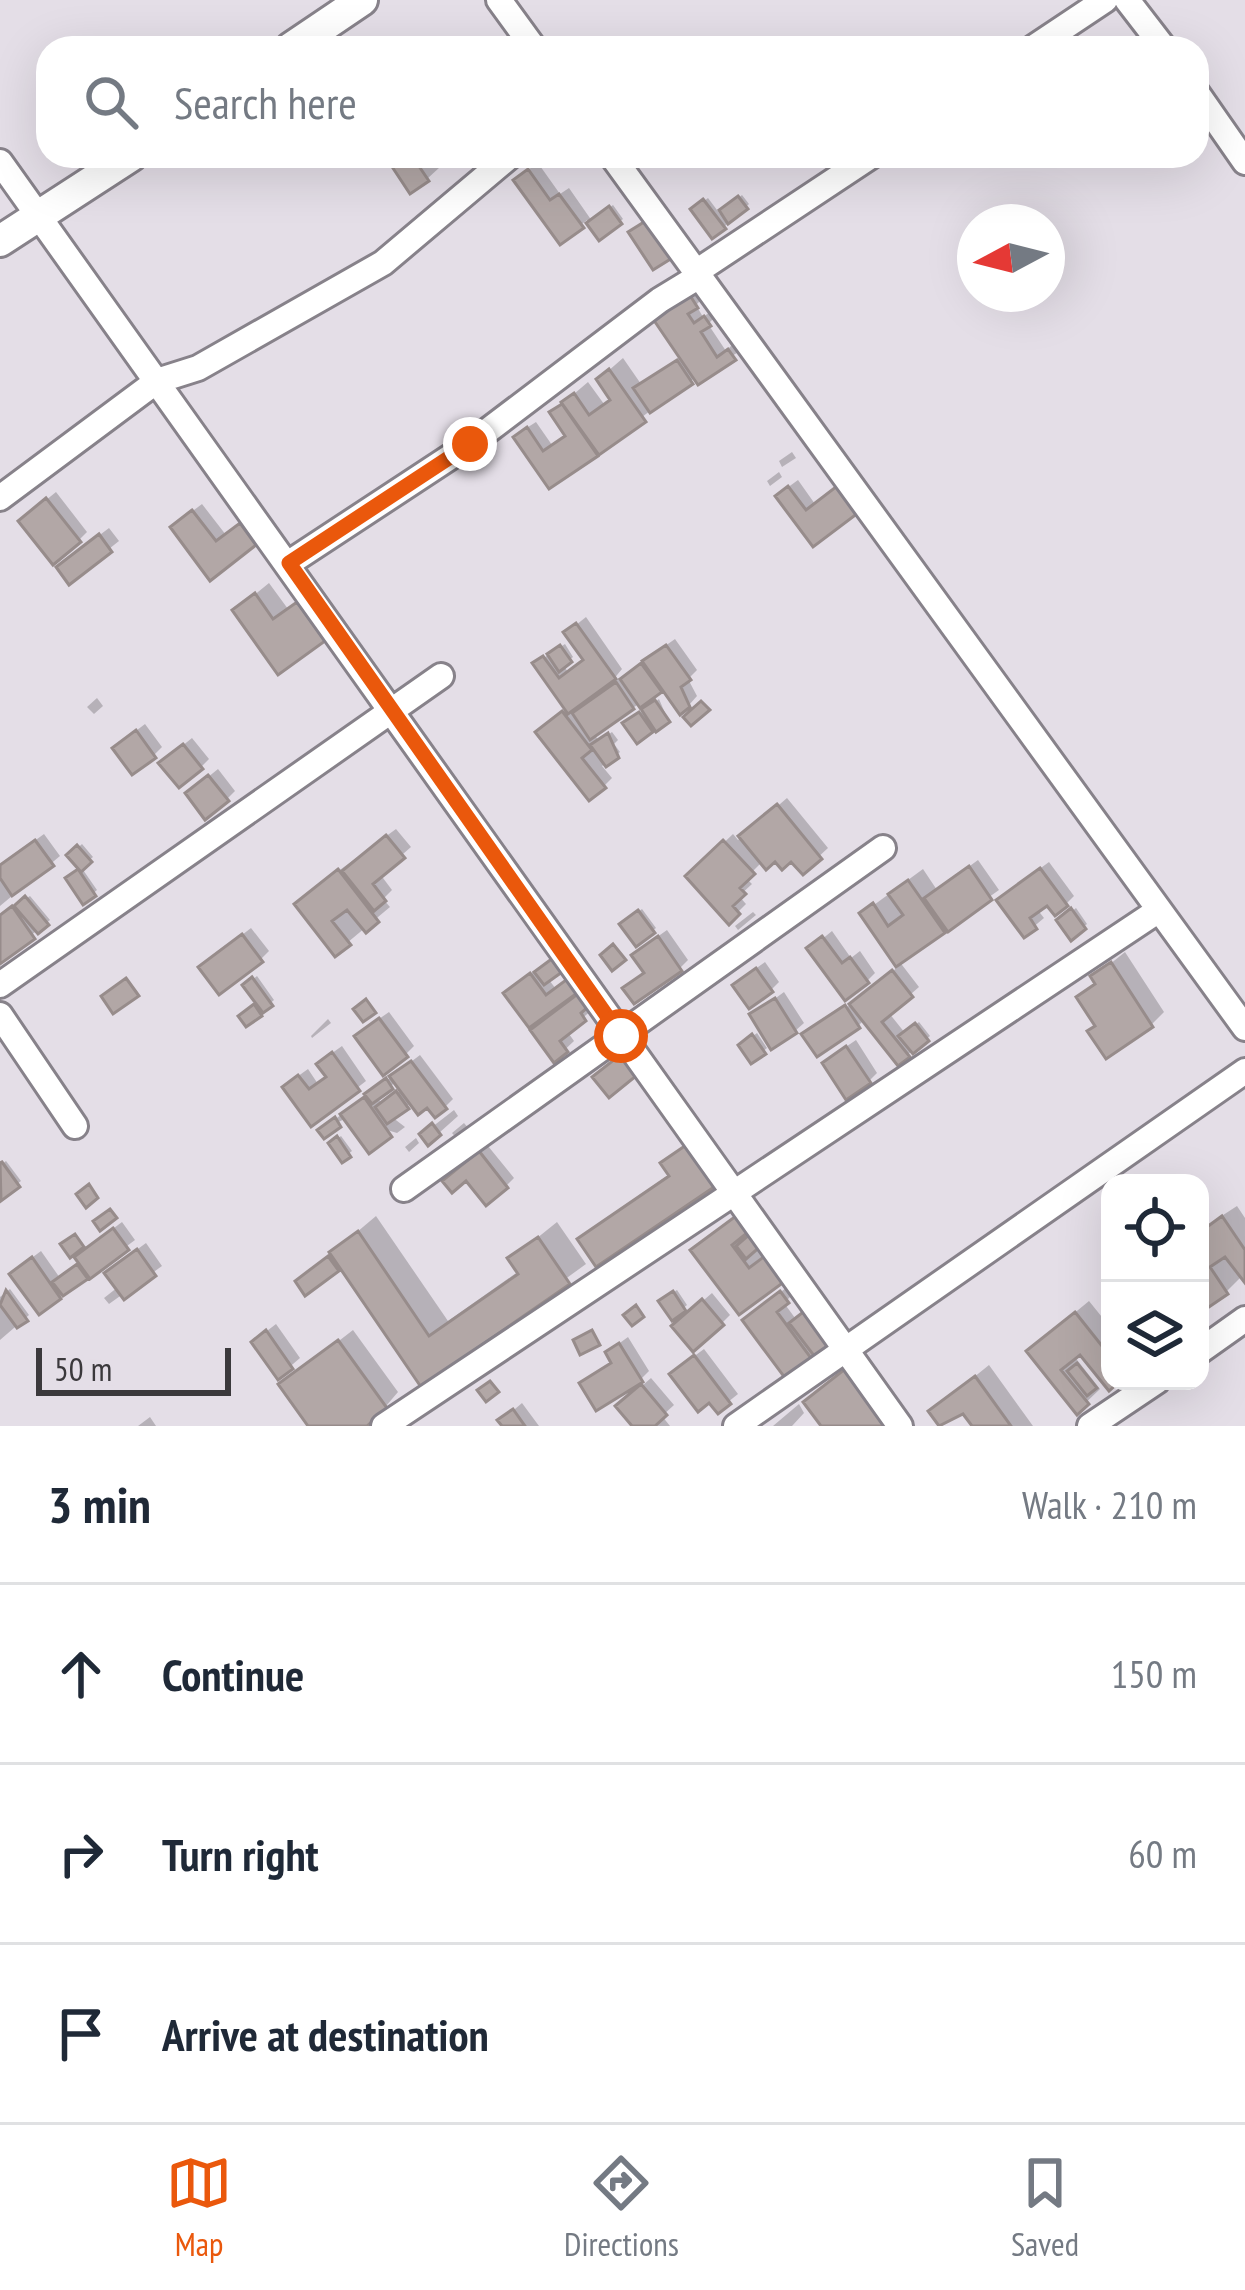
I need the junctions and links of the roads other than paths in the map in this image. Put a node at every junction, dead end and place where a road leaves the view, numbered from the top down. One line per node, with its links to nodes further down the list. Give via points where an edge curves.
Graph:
1 (362, 0): 5 (street)
2 (500, 0): 6 (street)
3 (1105, 0): 7 (street)
4 (1127, 0): 8 (street)
5 (308, 36)
6 (526, 36)
7 (1051, 36)
8 (1155, 36)
9 (1209, 110): 11 (street)
10 (0, 162): 16 (street)
11 (1245, 162)
12 (113, 168): 16 (street)
13 (496, 168): 19 (street, via 383,263 198,368)
14 (621, 168): 18 (street)
15 (854, 168): 18 (street)
16 (42, 216): 17 (street); 19 (street)
17 (0, 241)
18 (699, 274): 21 (street, via 470,444); 25 (street)
19 (158, 381): 20 (street); 21 (street)
20 (0, 498)
21 (289, 563): 23 (street)
22 (440, 676): 23 (street)
23 (391, 712): 26 (street); 29 (street)
24 (883, 848): 29 (street)
25 (1159, 910): 28 (street); 33 (street)
26 (0, 985)
27 (0, 1015): 31 (street)
28 (1245, 1028)
29 (621, 1036): 32 (street); 33 (street)
30 (1245, 1071): 36 (street)
31 (75, 1126)
32 (404, 1189)
33 (732, 1192): 36 (street); 38 (street)
34 (1245, 1319): 35 (street)
35 (1209, 1345)
36 (844, 1351): 39 (street); 40 (street)
37 (1144, 1390): 41 (street)
38 (384, 1426)
39 (736, 1426)
40 (900, 1426)
41 (1090, 1426)

